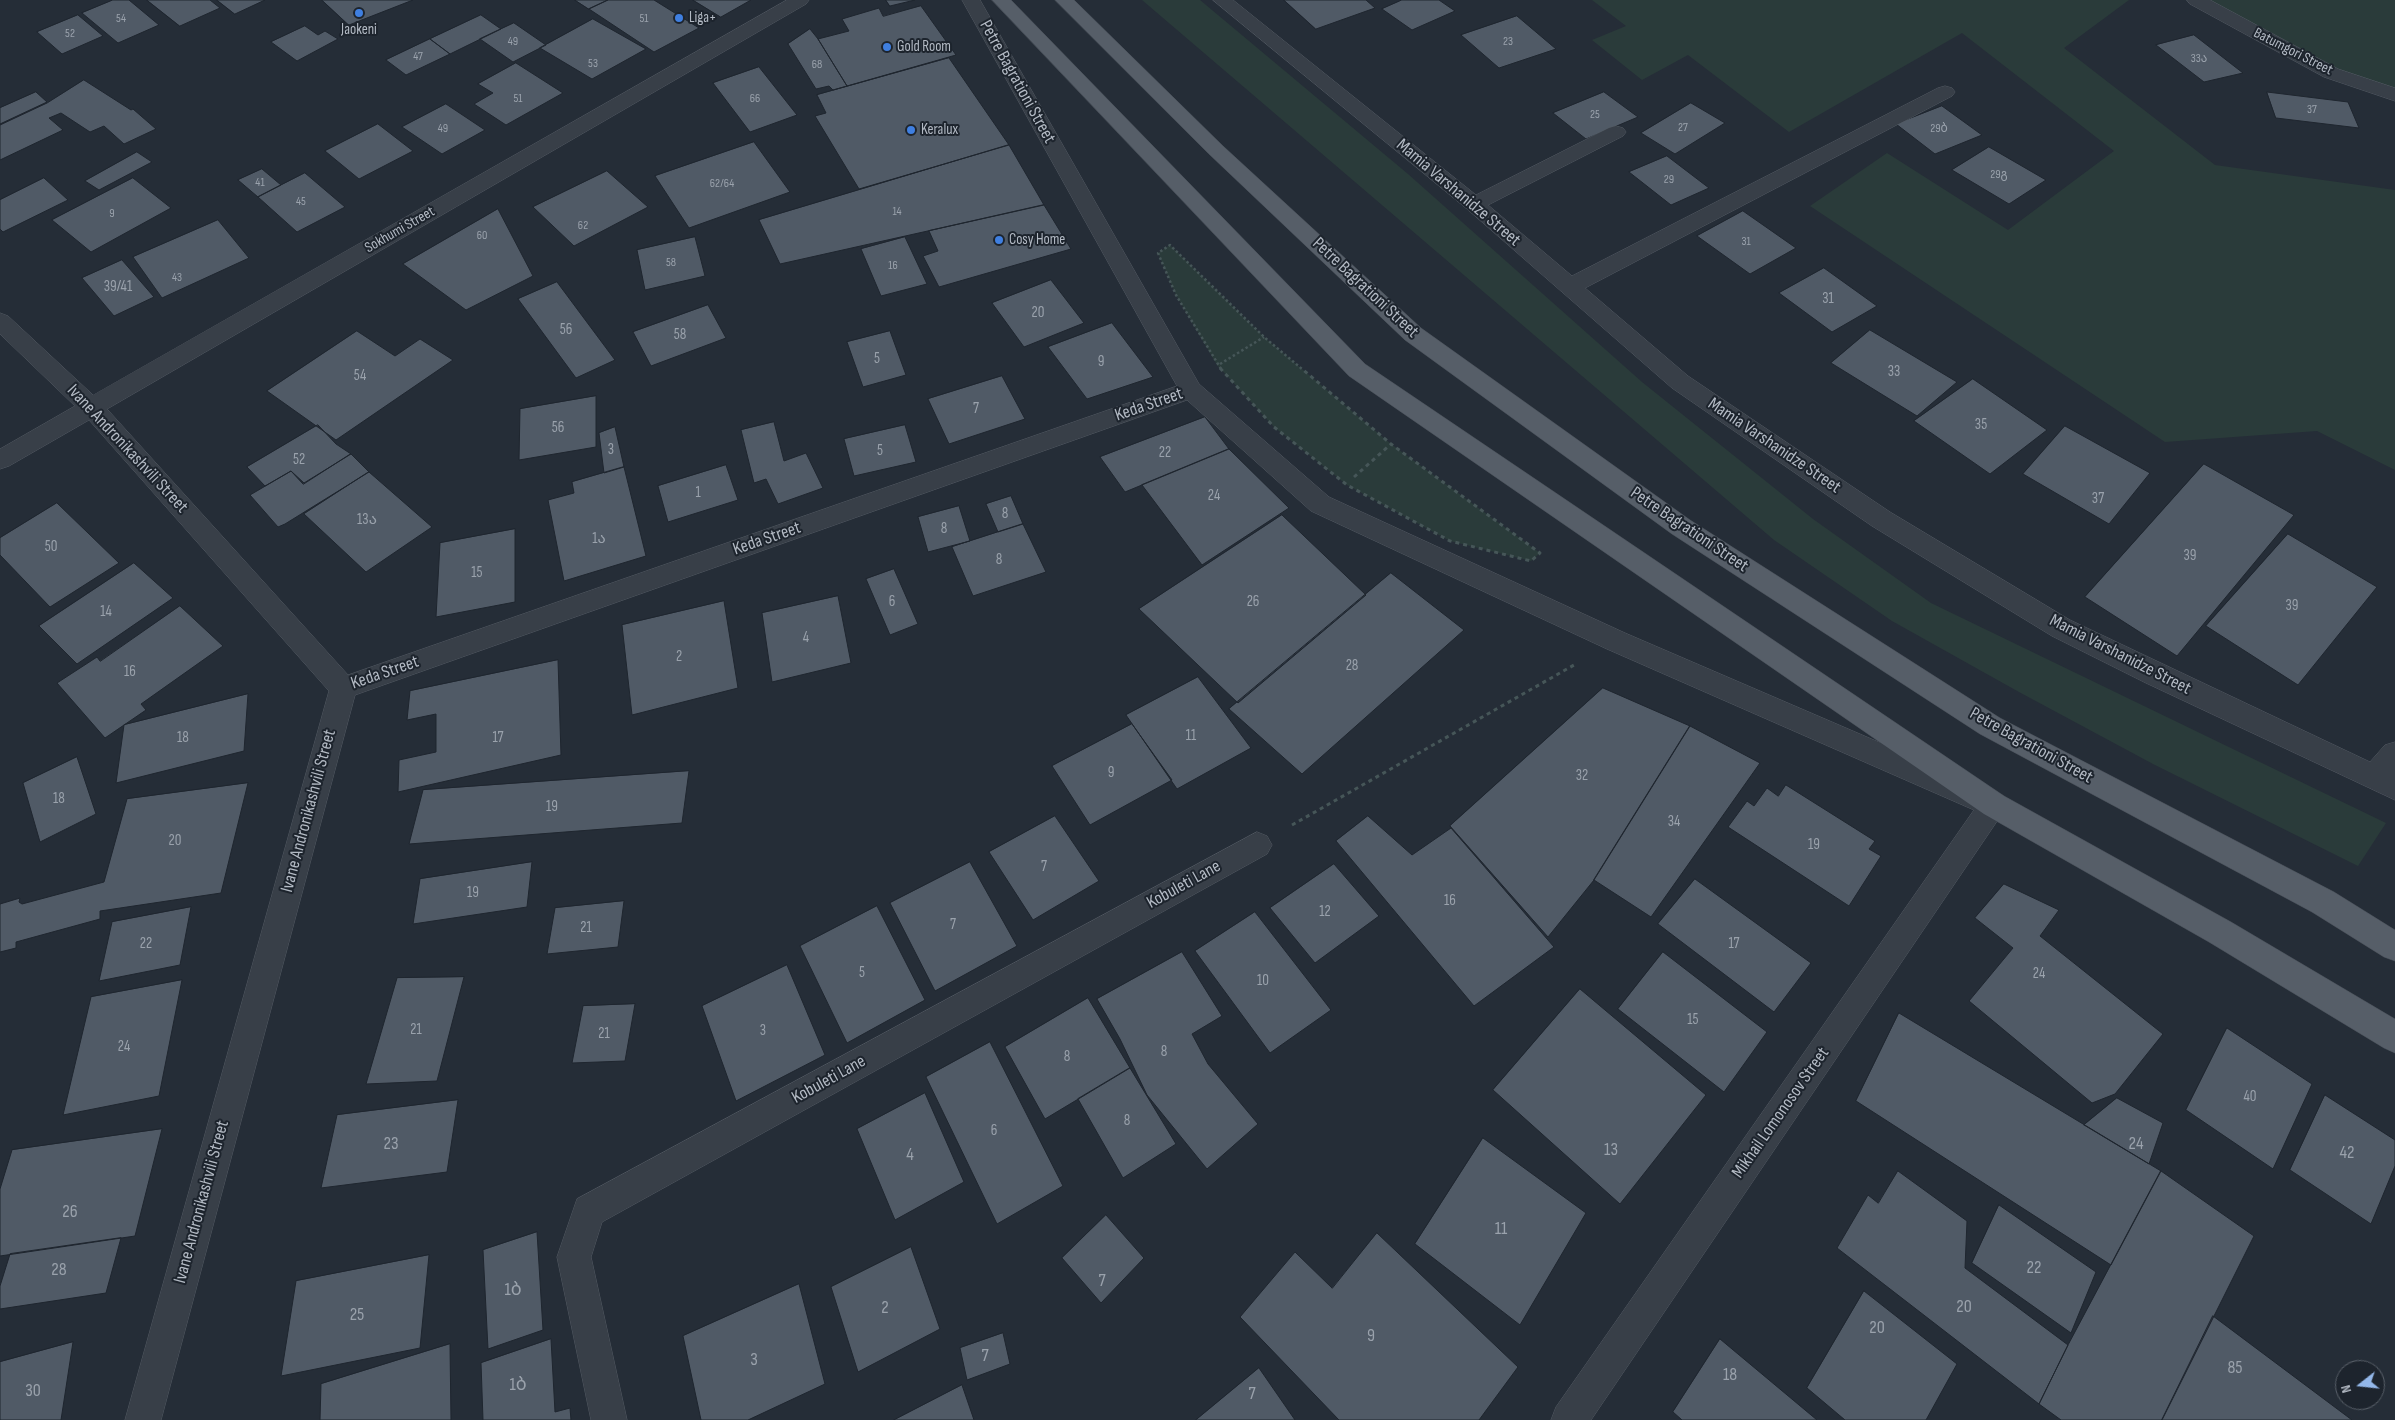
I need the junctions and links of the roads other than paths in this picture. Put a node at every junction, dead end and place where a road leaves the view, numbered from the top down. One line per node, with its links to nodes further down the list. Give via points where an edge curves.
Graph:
1 (800, 0): 14 (street, Sokhumi Street)
2 (971, 0): 13 (street, Petre Bagrationi Street)
3 (1001, 0): 19 (main road, Petre Bagrationi Street, via 1357,370)
4 (1064, 0): 21 (main road, Petre Bagrationi Street, via 1216,150 1413,334 1680,526 1990,726 2323,902)
5 (1222, 0): 10 (street, Mamia Varshanidze Street)
6 (2196, 0): 8 (street, Batumgori Street, via 2331,73)
7 (1945, 92): 11 (street)
8 (2395, 94)
9 (1616, 132): 10 (street)
10 (1474, 204): 11 (street, Mamia Varshanidze Street)
11 (1569, 287): 18 (street, Mamia Varshanidze Street, via 1680,382 1889,524 2061,628)
12 (0, 321): 14 (street, Ivane Andronikashvili Street)
13 (1191, 390): 16 (street, Keda Street); 19 (street, Petre Bagrationi Street, via 1320,504 1616,641)
14 (92, 407): 15 (street, Sokhumi Street); 16 (street, Ivane Andronikashvili Street)
15 (0, 460)
16 (343, 688): 23 (street, Ivane Andronikashvili Street)
17 (2395, 754): 18 (street)
18 (2385, 782)
19 (1994, 805): 22 (main road, Petre Bagrationi Street, via 2220,932); 25 (street, Mikhail Lomonosov Street)
20 (1257, 845): 24 (street, Kobuleti Lane, via 589,1211 574,1257)
21 (2395, 947)
22 (2395, 1037)
23 (142, 1420)
24 (609, 1420)
25 (1569, 1420)

